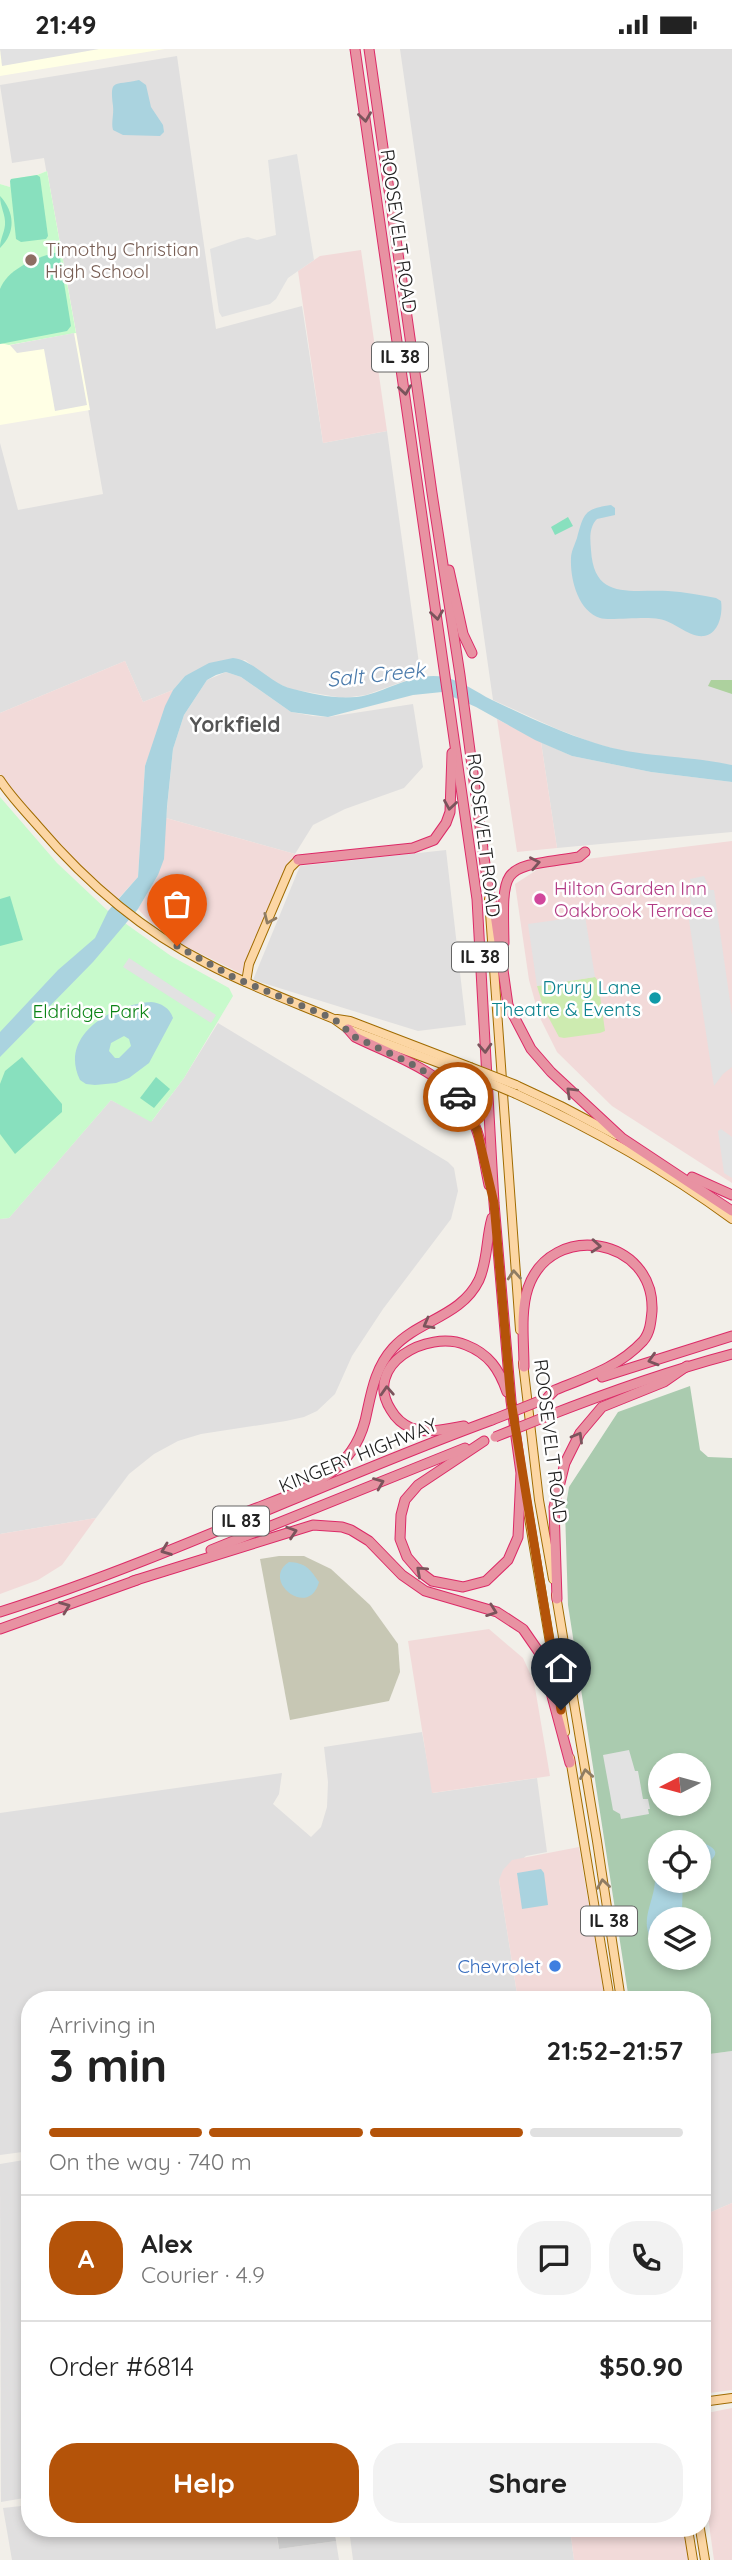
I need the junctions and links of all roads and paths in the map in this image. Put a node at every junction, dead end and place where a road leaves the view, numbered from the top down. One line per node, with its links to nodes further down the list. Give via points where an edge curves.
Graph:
1 (355, 49): 5 (highway, ROOSEVELT ROAD / IL 38, one-way to 5)
2 (369, 49): 3 (highway, ROOSEVELT ROAD / IL 38)
3 (426, 448): 4 (highway, via 458,615); 9 (highway, ROOSEVELT ROAD / IL 38)
4 (472, 653)
5 (452, 713): 8 (highway, one-way to 8, via 452,801 446,823 434,840 414,848); 19 (highway, ROOSEVELT ROAD / IL 38, one-way to 19, via 477,899)
6 (0, 781): 10 (main road, via 54,845 136,920 204,963)
7 (585, 852): 11 (highway, one-way to 7, via 503,895 510,875 525,865 579,857)
8 (298, 860): 10 (main road, one-way to 10, via 290,868 249,964)
9 (488, 887): 11 (highway); 25 (main road, ROOSEVELT ROAD / IL 38, one-way to 9)
10 (246, 982): 12 (main road)
11 (505, 987): 16 (highway, one-way to 11, via 531,1049 513,1017)
12 (334, 1019): 13 (main road); 14 (main road, via 361,1025)
13 (348, 1029): 14 (main road); 19 (highway, via 455,1093 477,1130)
14 (471, 1071): 15 (main road, bridge)
15 (516, 1090): 16 (main road, via 561,1106); 21 (main road, via 599,1133)
16 (622, 1138): 17 (highway)
17 (652, 1156): 18 (highway); 20 (highway)
18 (732, 1195)
19 (494, 1206): 27 (highway, ROOSEVELT ROAD / IL 38); 31 (highway, one-way to 31, via 479,1280 455,1309 394,1347 373,1384 361,1435 349,1458 329,1476)
20 (732, 1211)
21 (732, 1219)
22 (732, 1336): 26 (highway, KINGERY HIGHWAY / IL 83, one-way to 26, via 625,1368)
23 (732, 1354): 24 (highway, KINGERY HIGHWAY / IL 83)
24 (687, 1366): 29 (highway, KINGERY HIGHWAY / IL 83, bridge); 33 (highway, one-way to 24, via 554,1507 565,1463 580,1433 602,1407 664,1382)
25 (524, 1367): 26 (highway, one-way to 26, via 525,1303 531,1281 542,1265 558,1253 594,1245 611,1248 636,1266 650,1292 652,1309 644,1340 617,1364); 33 (main road, ROOSEVELT ROAD / IL 38, via 539,1500)
26 (545, 1399): 28 (highway, KINGERY HIGHWAY / IL 83, bridge)
27 (511, 1401): 28 (highway, one-way to 27, via 434,1431 411,1428 388,1407 384,1389 391,1368 416,1346 458,1342 492,1361); 30 (highway, ROOSEVELT ROAD / IL 38)
28 (480, 1424): 31 (highway, KINGERY HIGHWAY / IL 83)
29 (484, 1441): 30 (highway, one-way to 29, via 518,1537 496,1573 463,1587 432,1581 420,1572 400,1539 405,1500 418,1485); 32 (highway, KINGERY HIGHWAY / IL 83, one-way to 29)
30 (521, 1473): 36 (main road, ROOSEVELT ROAD / IL 38)
31 (202, 1537): 34 (highway, KINGERY HIGHWAY / IL 83, one-way to 34)
32 (133, 1581): 35 (highway, KINGERY HIGHWAY / IL 83, one-way to 32); 36 (highway, one-way to 36, via 313,1525 351,1530 425,1591 496,1612 523,1629 541,1655)
33 (557, 1599): 38 (main road, ROOSEVELT ROAD / IL 38, one-way to 33)
34 (0, 1612)
35 (0, 1629)
36 (570, 1763): 37 (main road, ROOSEVELT ROAD / IL 38)
37 (608, 1991)
38 (620, 1991)
39 (732, 2397): 40 (main road)
40 (711, 2400)
41 (689, 2537): 43 (main road)
42 (702, 2537): 44 (main road)
43 (693, 2560)
44 (705, 2560)

